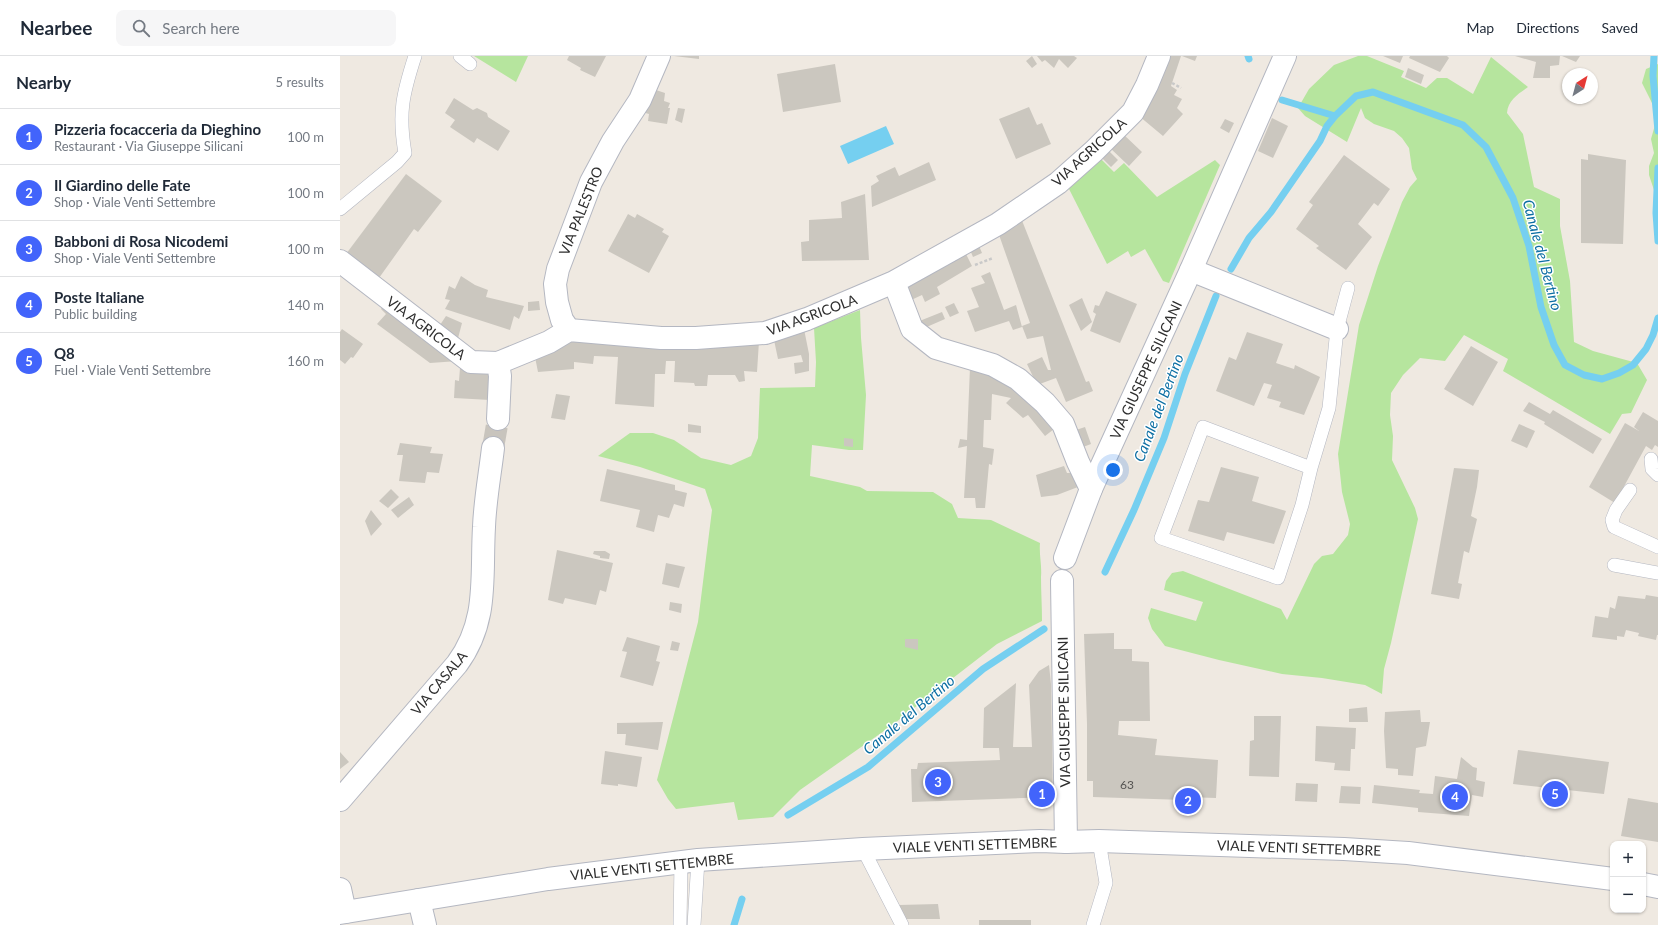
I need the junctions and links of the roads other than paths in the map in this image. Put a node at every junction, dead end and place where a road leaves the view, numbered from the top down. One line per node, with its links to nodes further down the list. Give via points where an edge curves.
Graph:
1 (415, 56): 5 (lane, via 404,92 401,113 405,152 397,162)
2 (659, 56): 11 (street, VIA PALESTRO, via 640,100 613,141 591,182 558,269 555,284 557,302 562,320)
3 (1159, 56): 8 (street, VIA AGRICOLA, via 1133,112 1058,183 998,224)
4 (1285, 56): 7 (street, VIA GIUSEPPE SILICANI)
5 (340, 209)
6 (340, 261): 12 (street, VIA AGRICOLA, via 471,362)
7 (1191, 270): 10 (street); 18 (street, VIA GIUSEPPE SILICANI)
8 (894, 282): 11 (street, VIA AGRICOLA, via 802,321 755,335 661,338); 18 (street, via 912,329 936,348 993,365 1018,379 1045,403 1064,424)
9 (1348, 288): 10 (lane)
10 (1337, 329): 16 (lane, via 1329,408)
11 (569, 330): 12 (street, VIA AGRICOLA, via 549,342)
12 (498, 363): 13 (street)
13 (498, 420)
14 (493, 448): 25 (street, VIA CASALA, via 484,525 480,615 474,637 457,664)
15 (1651, 460): 17 (lane, via 1652,469)
16 (1311, 468): 16 (lane, via 1203,427 1162,538 1278,578 1302,505)
17 (1658, 475)
18 (1091, 489): 21 (street, VIA GIUSEPPE SILICANI)
19 (1630, 490): 20 (lane, via 1616,510 1612,520 1614,527)
20 (1658, 548)
21 (1065, 558)
22 (1614, 565): 23 (lane)
23 (1658, 573)
24 (1062, 590): 27 (street, VIA GIUSEPPE SILICANI)
25 (340, 800)
26 (1099, 841): 27 (street, VIALE VENTI SETTEMBRE); 30 (street, VIALE VENTI SETTEMBRE, via 1408,853); 40 (lane, via 1106,883)
27 (1066, 842): 28 (street, VIALE VENTI SETTEMBRE)
28 (863, 849): 29 (street, VIALE VENTI SETTEMBRE); 39 (lane)
29 (690, 862): 34 (street, VIALE VENTI SETTEMBRE, via 548,879); 37 (lane); 38 (lane)
30 (1610, 879)
31 (1646, 884): 32 (street)
32 (1658, 886)
33 (340, 889): 35 (street)
34 (419, 900): 35 (street, VIALE VENTI SETTEMBRE); 36 (street)
35 (342, 912)
36 (425, 925)
37 (680, 925)
38 (694, 925)
39 (902, 925)
40 (1093, 925)

